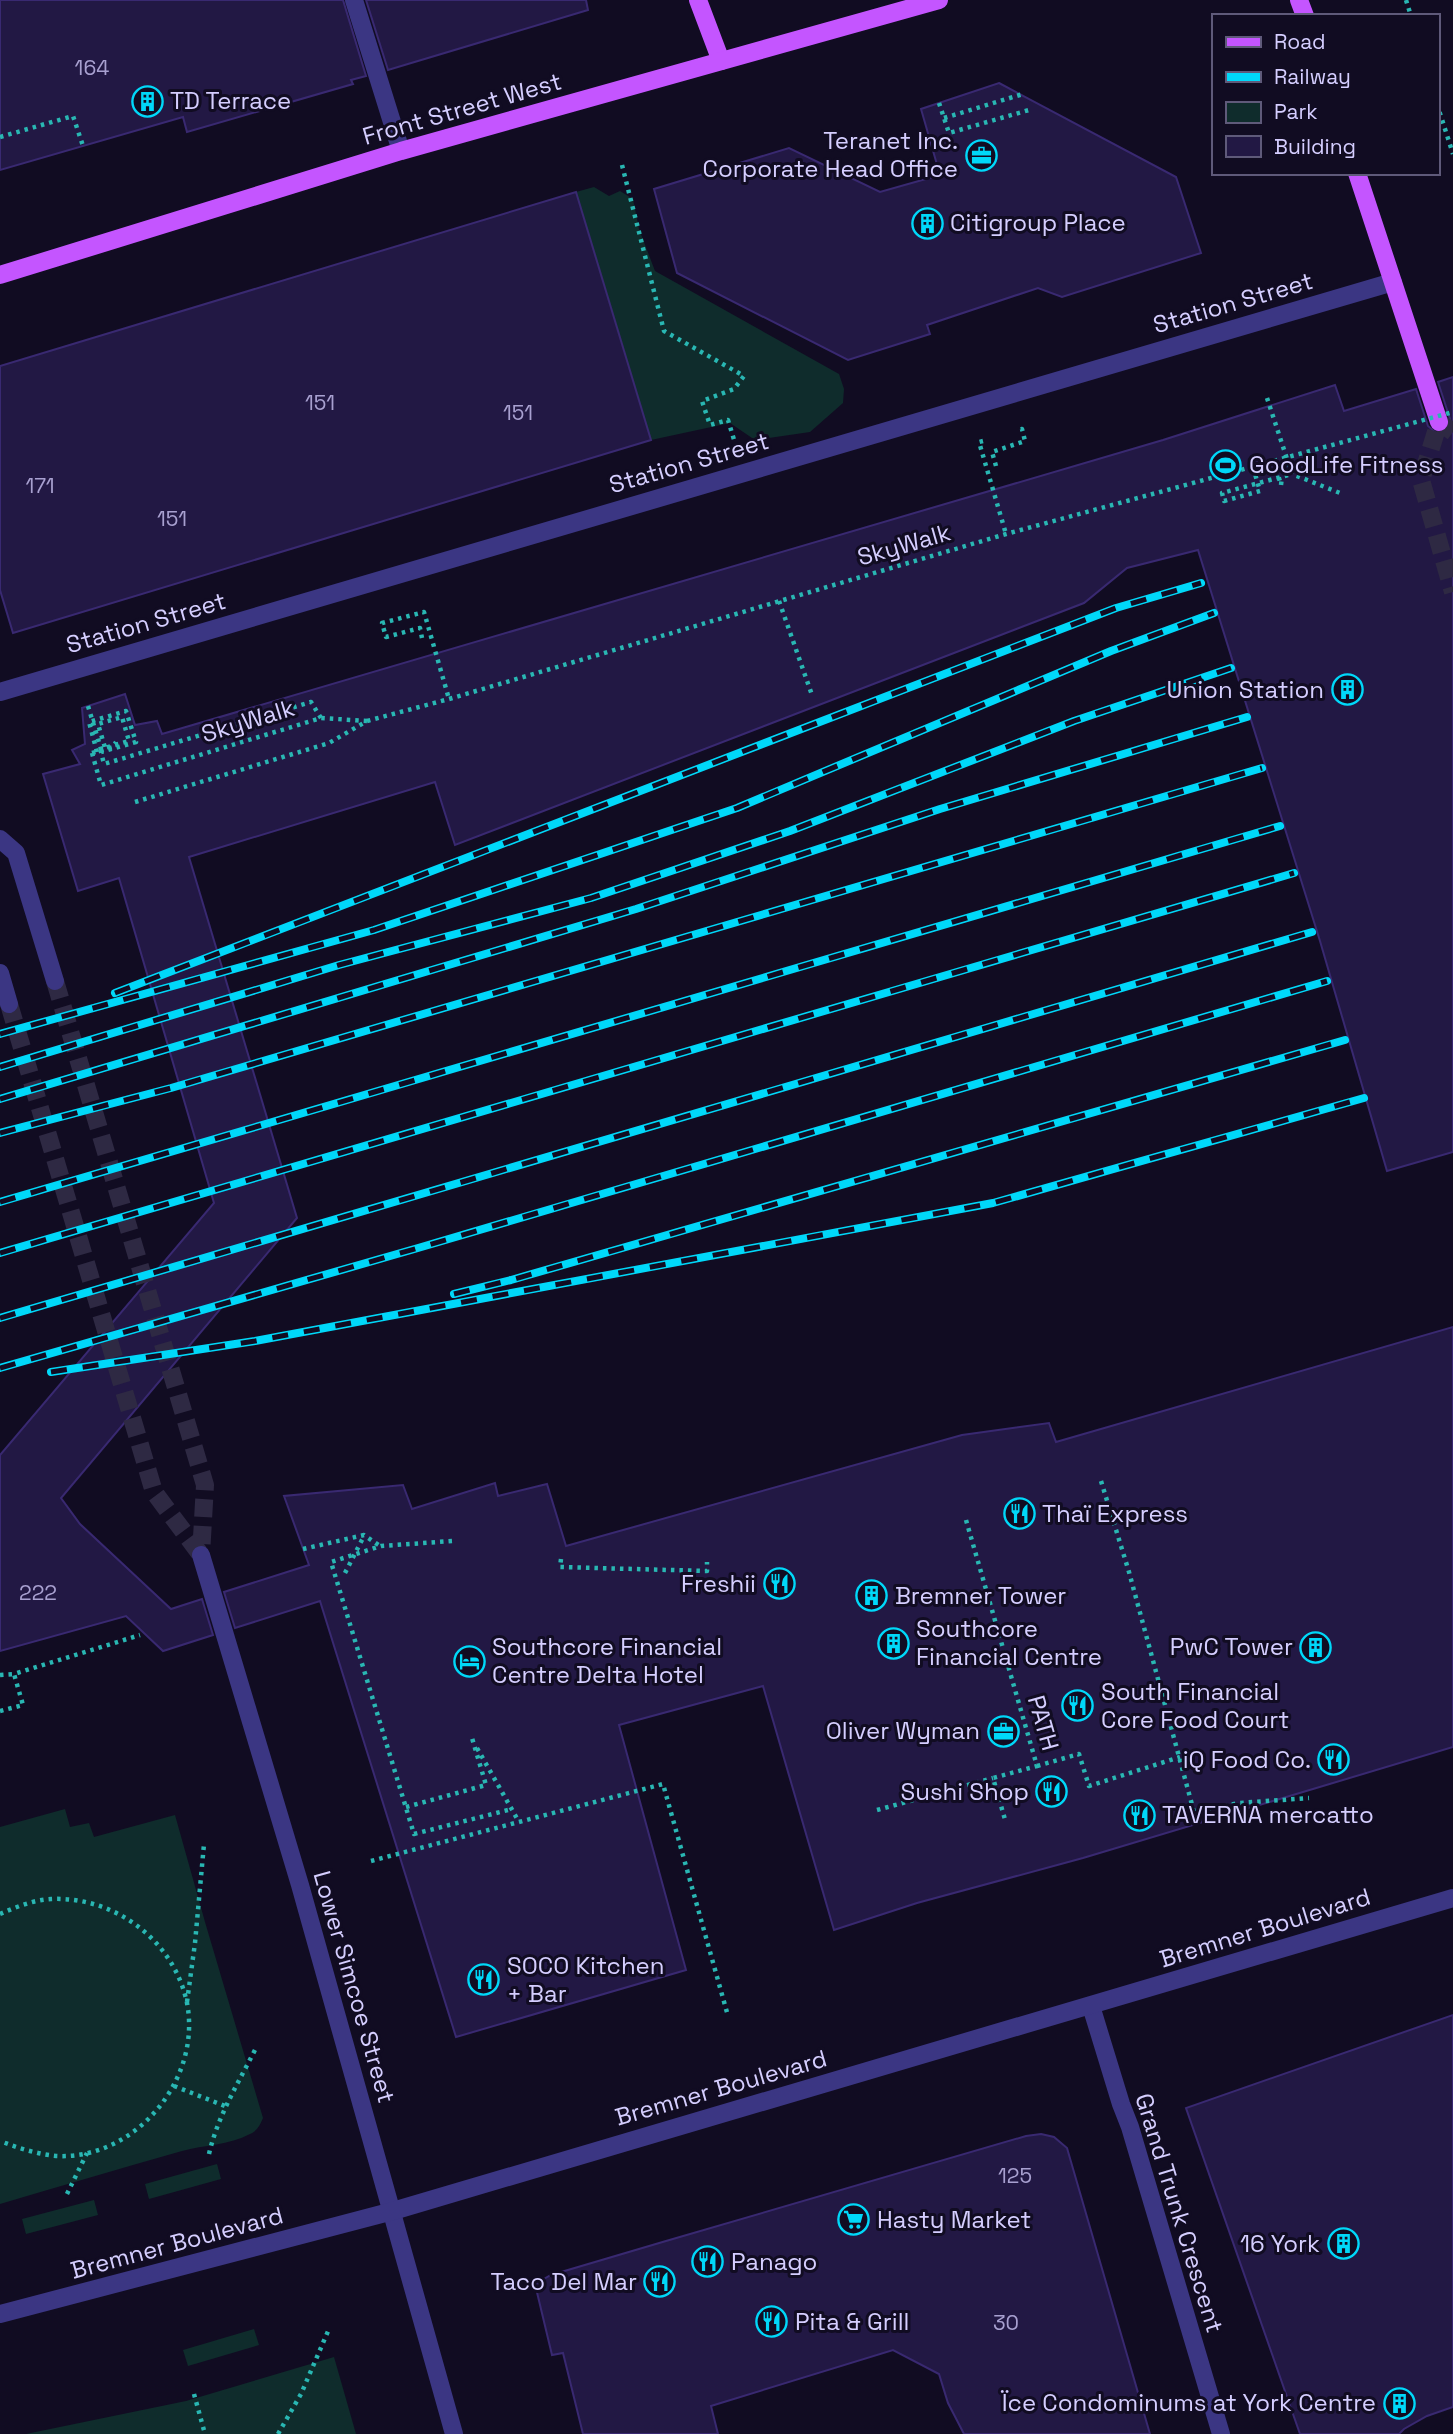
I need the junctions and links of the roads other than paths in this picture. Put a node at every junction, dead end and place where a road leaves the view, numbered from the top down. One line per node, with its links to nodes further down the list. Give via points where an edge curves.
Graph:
1 (354, 0): 5 (street)
2 (698, 0): 4 (main road)
3 (939, 0): 4 (main road, Front Street West)
4 (721, 61): 5 (main road, Front Street West)
5 (401, 151): 7 (main road, Front Street West)
6 (1358, 175): 8 (main road)
7 (0, 275)
8 (1393, 282): 9 (main road); 10 (street, Station Street)
9 (1446, 417)
10 (0, 691)
11 (0, 839): 13 (street, via 16,853)
12 (0, 973): 14 (street)
13 (55, 981)
14 (9, 1003)
15 (201, 1555): 18 (street, Lower Simcoe Street)
16 (1453, 1898): 17 (street, Bremner Boulevard)
17 (1091, 2006): 18 (street, Bremner Boulevard); 21 (street, Grand Trunk Crescent)
18 (393, 2211): 19 (street, Bremner Boulevard); 20 (street, Lower Simcoe Street)
19 (0, 2314)
20 (454, 2434)
21 (1220, 2434)

